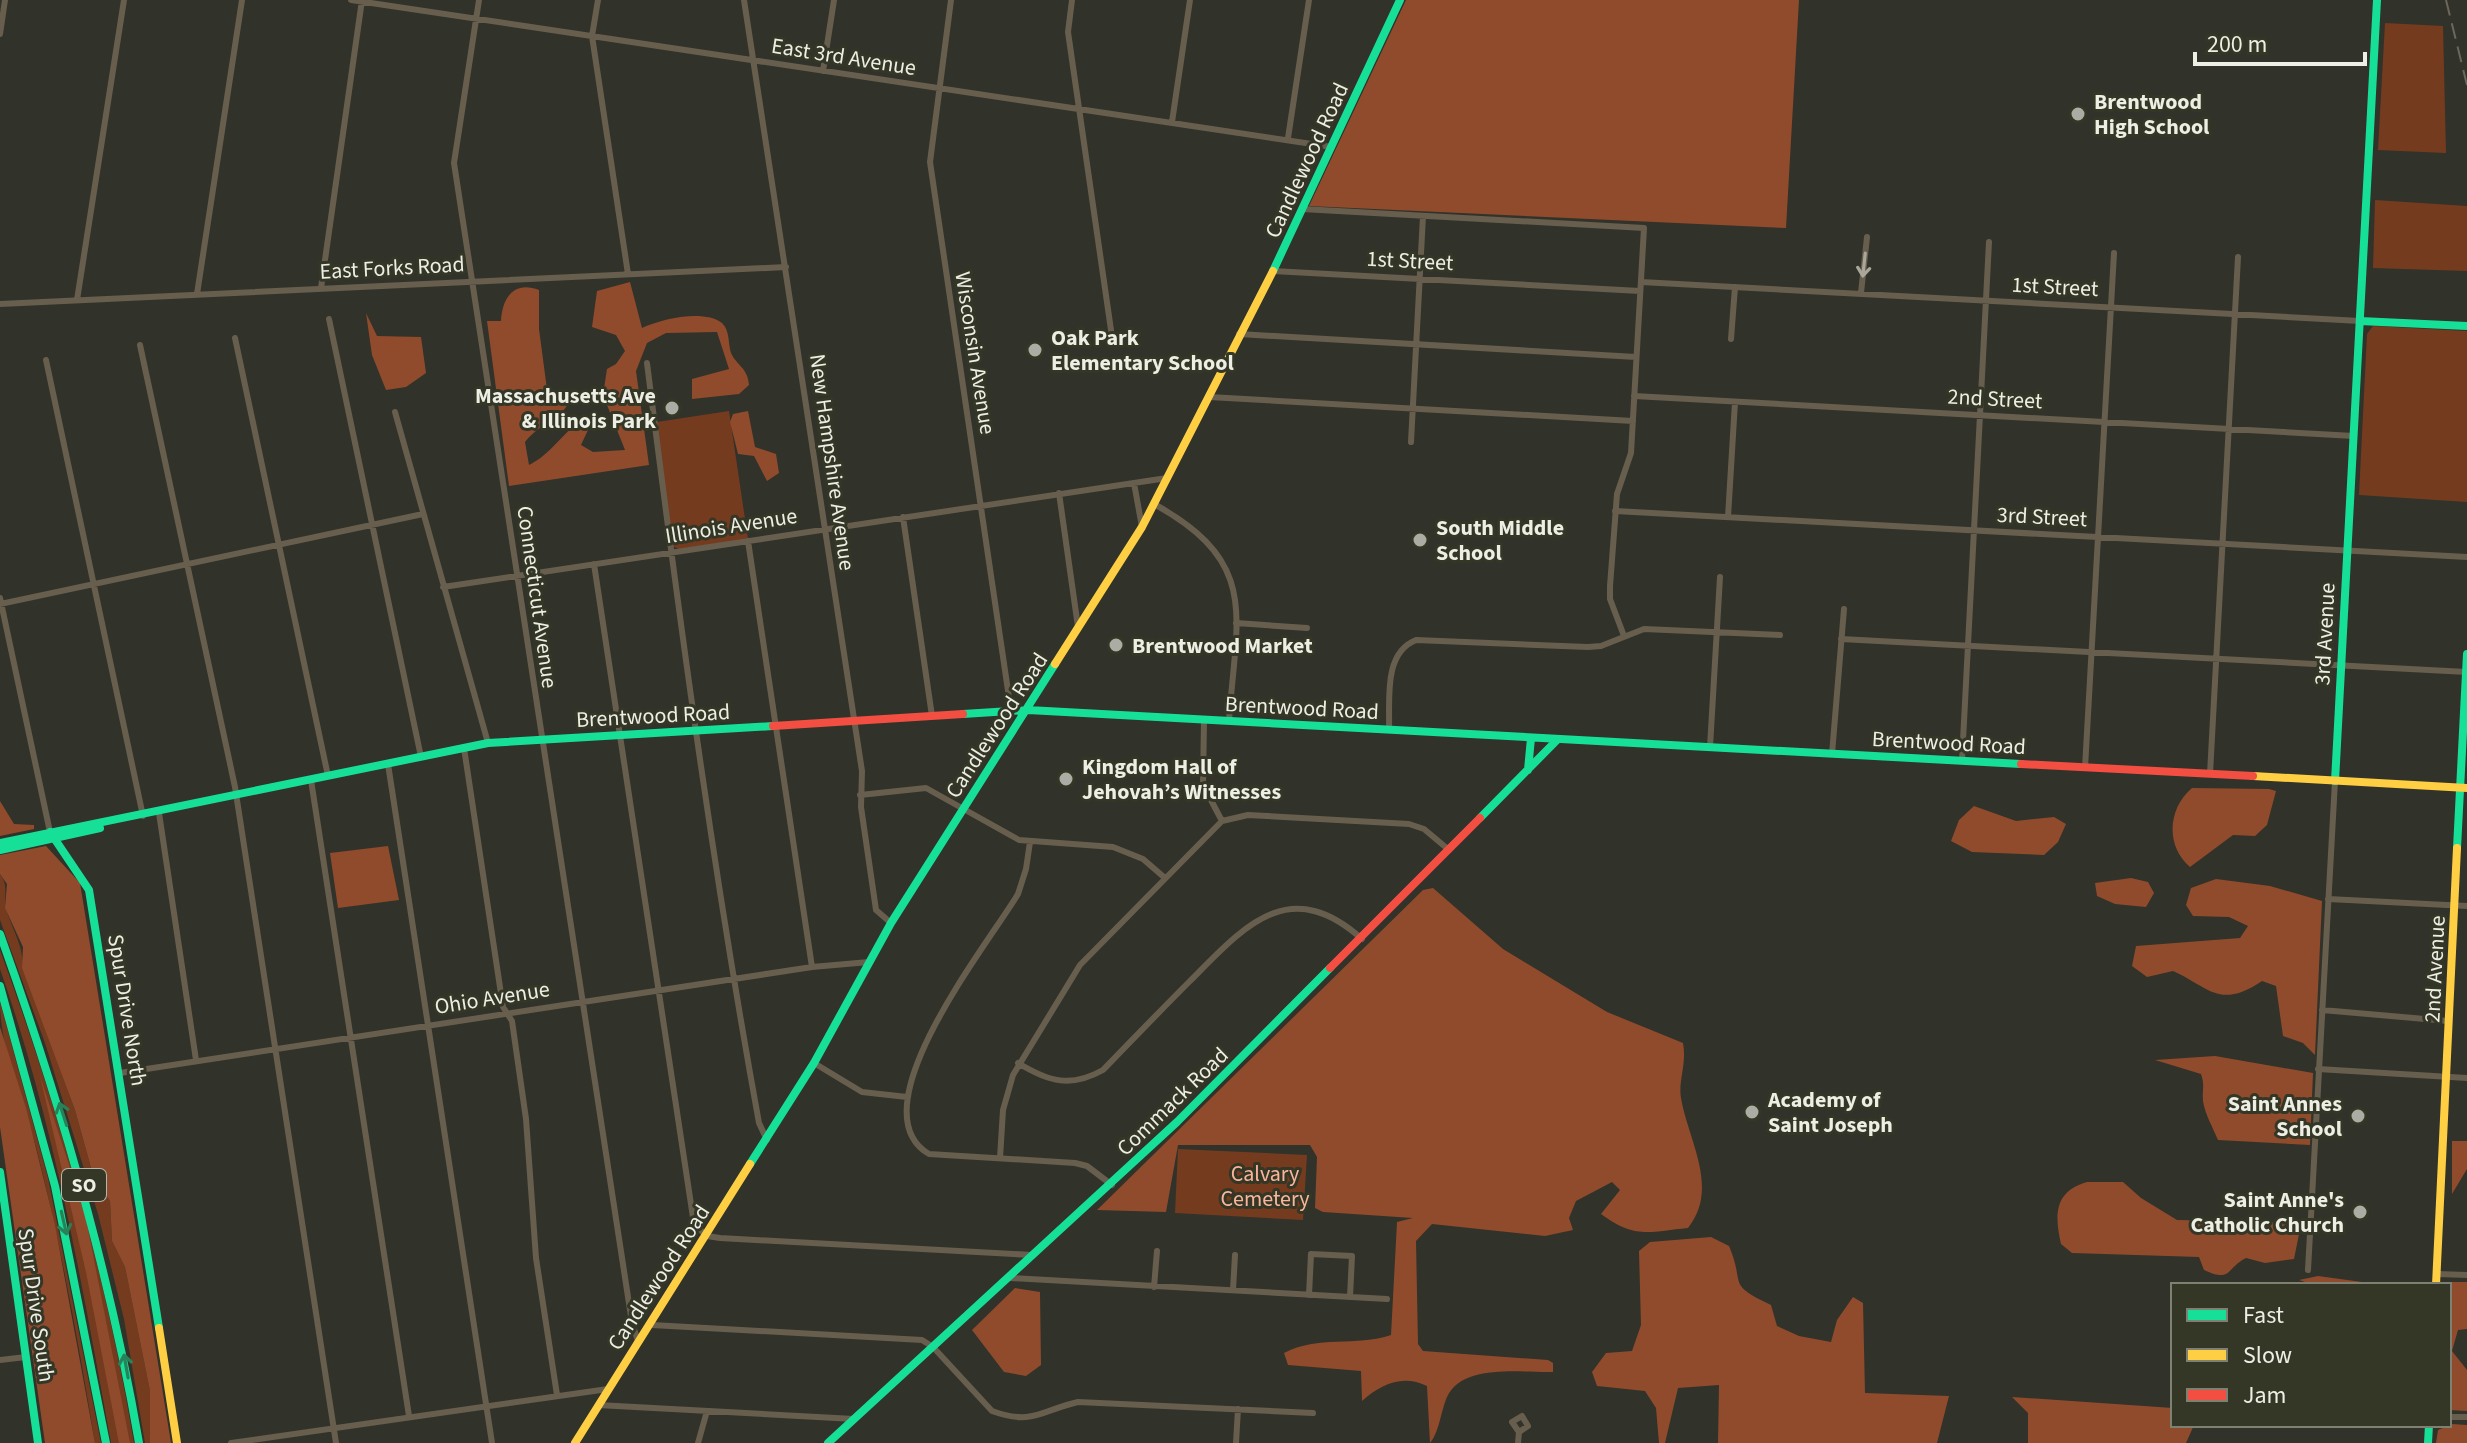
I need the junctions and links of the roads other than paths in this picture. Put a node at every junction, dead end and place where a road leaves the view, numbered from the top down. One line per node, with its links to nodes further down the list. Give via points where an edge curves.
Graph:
1 (5, 0): 17 (street)
2 (124, 0): 43 (street)
3 (242, 0): 42 (street)
4 (351, 0): 15 (street, East 3rd Avenue)
5 (479, 0): 16 (street, Connecticut Avenue)
6 (598, 0): 18 (street)
7 (744, 0): 19 (street, New Hampshire Avenue)
8 (834, 0): 20 (street)
9 (951, 0): 21 (street, Wisconsin Avenue)
10 (1072, 0): 22 (street, via 1068,32)
11 (1190, 0): 23 (street)
12 (1309, 0): 24 (street)
13 (1400, 0): 25 (main road, Candlewood Road)
14 (2377, 0): 49 (main road, 3rd Avenue)
15 (362, 1): 16 (street, East 3rd Avenue); 39 (street)
16 (476, 18): 18 (street, East 3rd Avenue); 36 (street, Connecticut Avenue, via 454,163)
17 (0, 34)
18 (592, 36): 19 (street, East 3rd Avenue); 34 (street)
19 (753, 60): 20 (street, East 3rd Avenue); 32 (street, New Hampshire Avenue)
20 (823, 71): 21 (street, East 3rd Avenue)
21 (937, 89): 22 (street, East 3rd Avenue); 75 (street, Wisconsin Avenue, via 932,183)
22 (1079, 109): 23 (street, East 3rd Avenue); 52 (street)
23 (1172, 122): 24 (street, East 3rd Avenue)
24 (1288, 138): 25 (street, East 3rd Avenue)
25 (1332, 147): 26 (main road, Candlewood Road)
26 (1302, 209): 27 (street); 33 (main road, Candlewood Road)
27 (1423, 216): 35 (street); 37 (street, via 1644,228)
28 (1867, 237): 41 (street, one-way to 41)
29 (1989, 242): 44 (street)
30 (2114, 253): 46 (street)
31 (2238, 257): 47 (street)
32 (786, 267): 34 (street, East Forks Road); 82 (street, New Hampshire Avenue)
33 (1273, 271): 35 (street, 1st Street); 51 (main road, Candlewood Road)
34 (628, 274): 36 (street, East Forks Road)
35 (1420, 279): 40 (street, 1st Street); 55 (street)
36 (472, 281): 39 (street, East Forks Road); 93 (street, Connecticut Avenue)
37 (1641, 282): 38 (street, 1st Street); 40 (street)
38 (1735, 287): 41 (street, 1st Street); 54 (street)
39 (321, 288): 42 (street, East Forks Road)
40 (1640, 291): 57 (street)
41 (1861, 293): 44 (street, 1st Street)
42 (197, 294): 43 (street, East Forks Road)
43 (77, 300): 45 (street, East Forks Road)
44 (1986, 301): 46 (street, 1st Street); 65 (street)
45 (0, 304)
46 (2111, 307): 47 (street, 1st Street); 67 (street)
47 (2235, 314): 49 (street, 1st Street); 68 (street)
48 (329, 319): 80 (street)
49 (2360, 321): 50 (main road, 1st Street); 69 (main road, 3rd Avenue)
50 (2467, 326)
51 (1239, 334): 55 (street); 61 (main road, Candlewood Road)
52 (1112, 337)
53 (235, 338): 86 (street)
54 (1731, 339)
55 (1416, 343): 57 (street); 63 (street)
56 (140, 345): 91 (street)
57 (1636, 357): 60 (street)
58 (46, 360): 95 (street)
59 (647, 363): 89 (street)
60 (1634, 396): 62 (street, 2nd Street); 66 (street)
61 (1209, 397): 63 (street); 71 (main road, Candlewood Road)
62 (1735, 402): 65 (street, 2nd Street); 79 (street)
63 (1412, 409): 66 (street); 70 (street)
64 (395, 412): 77 (street)
65 (1980, 415): 67 (street, 2nd Street); 83 (street)
66 (1633, 421): 76 (street, via 1631,453)
67 (2104, 422): 68 (street, 2nd Street); 84 (street)
68 (2229, 429): 69 (street, 2nd Street); 87 (street)
69 (2354, 436): 88 (main road, 3rd Avenue)
70 (1411, 442)
71 (1167, 478): 72 (street, Illinois Avenue); 74 (main road, Candlewood Road)
72 (1134, 483): 73 (street, Illinois Avenue); 81 (street)
73 (1059, 493): 75 (street, Illinois Avenue); 100 (street)
74 (1154, 504): 81 (main road, Candlewood Road); 99 (street, via 1191,525 1213,546 1232,583)
75 (981, 505): 78 (street, Illinois Avenue); 113 (street, Wisconsin Avenue)
76 (1615, 511): 79 (street, 3rd Street); 104 (street, via 1610,599)
77 (423, 514): 80 (street); 96 (street)
78 (903, 517): 82 (street, Illinois Avenue); 114 (street)
79 (1728, 517): 83 (street, 3rd Street)
80 (372, 525): 86 (street); 129 (street)
81 (1142, 527): 100 (main road, Candlewood Road)
82 (824, 529): 85 (street, Illinois Avenue); 116 (street, New Hampshire Avenue)
83 (1974, 530): 84 (street, 3rd Street); 106 (street)
84 (2098, 537): 87 (street, 3rd Street); 107 (street)
85 (748, 541): 89 (street, Illinois Avenue); 118 (street)
86 (280, 544): 91 (street); 135 (street)
87 (2223, 544): 88 (street, 3rd Street); 109 (street)
88 (2348, 551): 90 (street, 3rd Street); 110 (main road, 3rd Avenue)
89 (671, 553): 92 (street, Illinois Avenue); 120 (street)
90 (2467, 557)
91 (186, 564): 95 (street); 140 (street)
92 (594, 564): 93 (street, Illinois Avenue); 121 (street)
93 (517, 576): 96 (street, Illinois Avenue); 123 (street, Connecticut Avenue)
94 (1720, 577): 102 (street)
95 (94, 584): 97 (street); 143 (street)
96 (443, 587): 125 (street)
97 (0, 602): 145 (street, Spur Drive North)
98 (1844, 609): 105 (street)
99 (1236, 623): 101 (street); 117 (street)
100 (1078, 627): 112 (main road, Candlewood Road)
101 (1307, 628)
102 (1717, 633): 103 (street); 104 (street, via 1644,629); 126 (street)
103 (1780, 635)
104 (1624, 636): 119 (street, via 1588,647 1427,639 1407,644 1394,660)
105 (1841, 639): 106 (street); 128 (street)
106 (1968, 645): 107 (street); 130 (street)
107 (2092, 652): 109 (street); 132 (street)
108 (2467, 654): 111 (main road, 2nd Avenue)
109 (2216, 659): 110 (street); 134 (street)
110 (2341, 666): 111 (street); 137 (main road, 3rd Avenue)
111 (2466, 672): 138 (main road, 2nd Avenue)
112 (1028, 710): 113 (main road, Brentwood Road); 115 (main road, Brentwood Road); 141 (main road, Candlewood Road)
113 (1011, 711): 114 (main road, Brentwood Road)
114 (932, 716): 116 (main road, Brentwood Road)
115 (1204, 720): 117 (main road, Brentwood Road); 144 (street, via 1203,785)
116 (854, 721): 118 (main road, Brentwood Road); 139 (street, New Hampshire Avenue)
117 (1229, 721): 119 (main road, Brentwood Road)
118 (776, 726): 120 (main road, Brentwood Road); 158 (street)
119 (1389, 730): 122 (main road, Brentwood Road)
120 (697, 731): 121 (main road, Brentwood Road); 159 (street)
121 (619, 736): 123 (main road, Brentwood Road); 161 (street)
122 (1531, 738): 124 (main road, Brentwood Road); 133 (main road)
123 (541, 740): 125 (main road, Brentwood Road); 162 (street, Connecticut Avenue)
124 (1557, 740): 126 (main road, Brentwood Road); 133 (main road, Commack Road)
125 (488, 743): 127 (main road, Brentwood Road)
126 (1710, 747): 128 (main road, Brentwood Road)
127 (464, 748): 129 (main road, Brentwood Road); 164 (street)
128 (1832, 754): 130 (main road, Brentwood Road)
129 (421, 757): 131 (main road, Brentwood Road)
130 (1962, 760): 132 (main road, Brentwood Road)
131 (388, 764): 135 (main road, Brentwood Road); 166 (street)
132 (2085, 768): 134 (main road, Brentwood Road)
133 (1528, 770): 149 (main road, Commack Road)
134 (2210, 774): 137 (main road, Brentwood Road)
135 (328, 776): 136 (main road, Brentwood Road)
136 (311, 780): 140 (main road, Brentwood Road); 167 (street)
137 (2335, 781): 138 (main road, Brentwood Road); 151 (street, 3rd Avenue)
138 (2463, 788): 152 (main road, 2nd Avenue)
139 (860, 795): 141 (street, via 926,788); 154 (street, New Hampshire Avenue, via 876,910)
140 (235, 797): 142 (main road, Brentwood Road); 168 (street)
141 (965, 808): 146 (street, via 1007,835); 154 (main road, Candlewood Road)
142 (159, 813): 143 (main road, Brentwood Road); 169 (street)
143 (143, 816): 145 (main road, Brentwood Road)
144 (1222, 821): 149 (street, via 1248,815 1409,824); 150 (street)
145 (52, 836): 147 (main road, Brentwood Road); 148 (main road, Brentwood Road); 173 (main road, Spur Drive North, via 89,890)
146 (1030, 842): 150 (street, via 1113,847 1143,859); 176 (street, via 1018,894 926,1040)
147 (0, 843)
148 (0, 850)
149 (1449, 850): 156 (main road, Commack Road)
150 (1165, 878): 171 (street, via 1080,965)
151 (2328, 899): 152 (street); 163 (street, 3rd Avenue)
152 (2456, 906): 153 (street); 165 (main road, 2nd Avenue)
153 (2467, 906)
154 (891, 923): 157 (main road, Candlewood Road)
155 (0, 934): 215 (main road, SO, one-way to 155, via 121,1336 91,1212)
156 (1362, 939): 171 (street, via 1315,911 1267,914 1238,933 1103,1070 1063,1082); 180 (main road, Commack Road)
157 (869, 962): 158 (street, Ohio Avenue); 170 (main road, Candlewood Road)
158 (812, 967): 159 (street, Ohio Avenue)
159 (734, 979): 161 (street, Ohio Avenue); 177 (street, via 759,1123)
160 (0, 986): 214 (main road, SO, one-way to 214, via 55,1186)
161 (659, 991): 162 (street, Ohio Avenue); 182 (street, via 694,1224)
162 (582, 1002): 164 (street, Ohio Avenue); 197 (street, Connecticut Avenue)
163 (2322, 1010): 165 (street); 172 (street, 3rd Avenue)
164 (507, 1013): 166 (street, Ohio Avenue); 202 (street, via 526,1119 536,1258)
165 (2448, 1021): 174 (main road, 2nd Avenue)
166 (428, 1025): 167 (street, Ohio Avenue); 203 (street)
167 (350, 1037): 168 (street, Ohio Avenue); 208 (street)
168 (274, 1048): 169 (street, Ohio Avenue); 210 (street)
169 (196, 1060): 173 (street, Ohio Avenue)
170 (814, 1063): 176 (street, via 862,1092); 177 (main road, Candlewood Road)
171 (1018, 1063): 178 (street, via 1003,1110)
172 (2318, 1069): 174 (street); 186 (street, 3rd Avenue)
173 (120, 1073): 216 (main road, Spur Drive North)
174 (2446, 1077): 175 (street); 187 (main road, 2nd Avenue)
175 (2467, 1078)
176 (907, 1097): 178 (street, via 908,1134 915,1146 940,1155)
177 (767, 1140): 182 (main road, Candlewood Road)
178 (1000, 1158): 180 (street, via 1087,1166)
179 (0, 1172): 181 (main road, Spur Drive South)
180 (1112, 1185): 184 (main road, Commack Road)
181 (2, 1202): 199 (main road, Spur Drive South)
182 (707, 1236): 184 (street); 196 (main road, Candlewood Road)
183 (1157, 1251): 191 (street)
184 (1036, 1255): 189 (main road, Commack Road)
185 (1235, 1255): 192 (street)
186 (2308, 1270)
187 (2437, 1274): 188 (street); 190 (main road, 2nd Avenue)
188 (2467, 1275)
189 (1010, 1278): 191 (street); 198 (main road, Commack Road)
190 (2436, 1283)
191 (1154, 1287): 192 (street)
192 (1233, 1290): 193 (street)
193 (1309, 1295): 194 (street); 194 (street, via 1311,1254 1352,1256)
194 (1350, 1297): 195 (street)
195 (1387, 1299)
196 (652, 1325): 197 (main road, Candlewood Road); 198 (street, via 922,1340)
197 (638, 1341): 201 (main road, Candlewood Road)
198 (933, 1347): 205 (street, via 981,1400 1004,1415 1046,1416 1078,1402); 209 (main road, Commack Road)
199 (26, 1357): 200 (street); 213 (main road, Spur Drive South)
200 (0, 1360)
201 (608, 1389): 202 (street); 204 (main road, Candlewood Road)
202 (557, 1395): 203 (street)
203 (486, 1405): 208 (street); 219 (street)
204 (597, 1405): 206 (street); 220 (main road, Candlewood Road)
205 (1238, 1409): 207 (street); 223 (street)
206 (707, 1411): 209 (street); 221 (street)
207 (1313, 1413)
208 (409, 1416): 210 (street)
209 (854, 1419): 222 (main road, Commack Road)
210 (333, 1427): 212 (street); 218 (street)
211 (1519, 1432): 224 (street)
212 (254, 1441): 217 (street)
213 (38, 1443)
214 (106, 1443)
215 (139, 1443)
216 (177, 1443)
217 (231, 1443)
218 (336, 1443)
219 (492, 1443)
220 (575, 1443)
221 (698, 1443)
222 (828, 1443)
223 (1236, 1443)
224 (1518, 1443)

